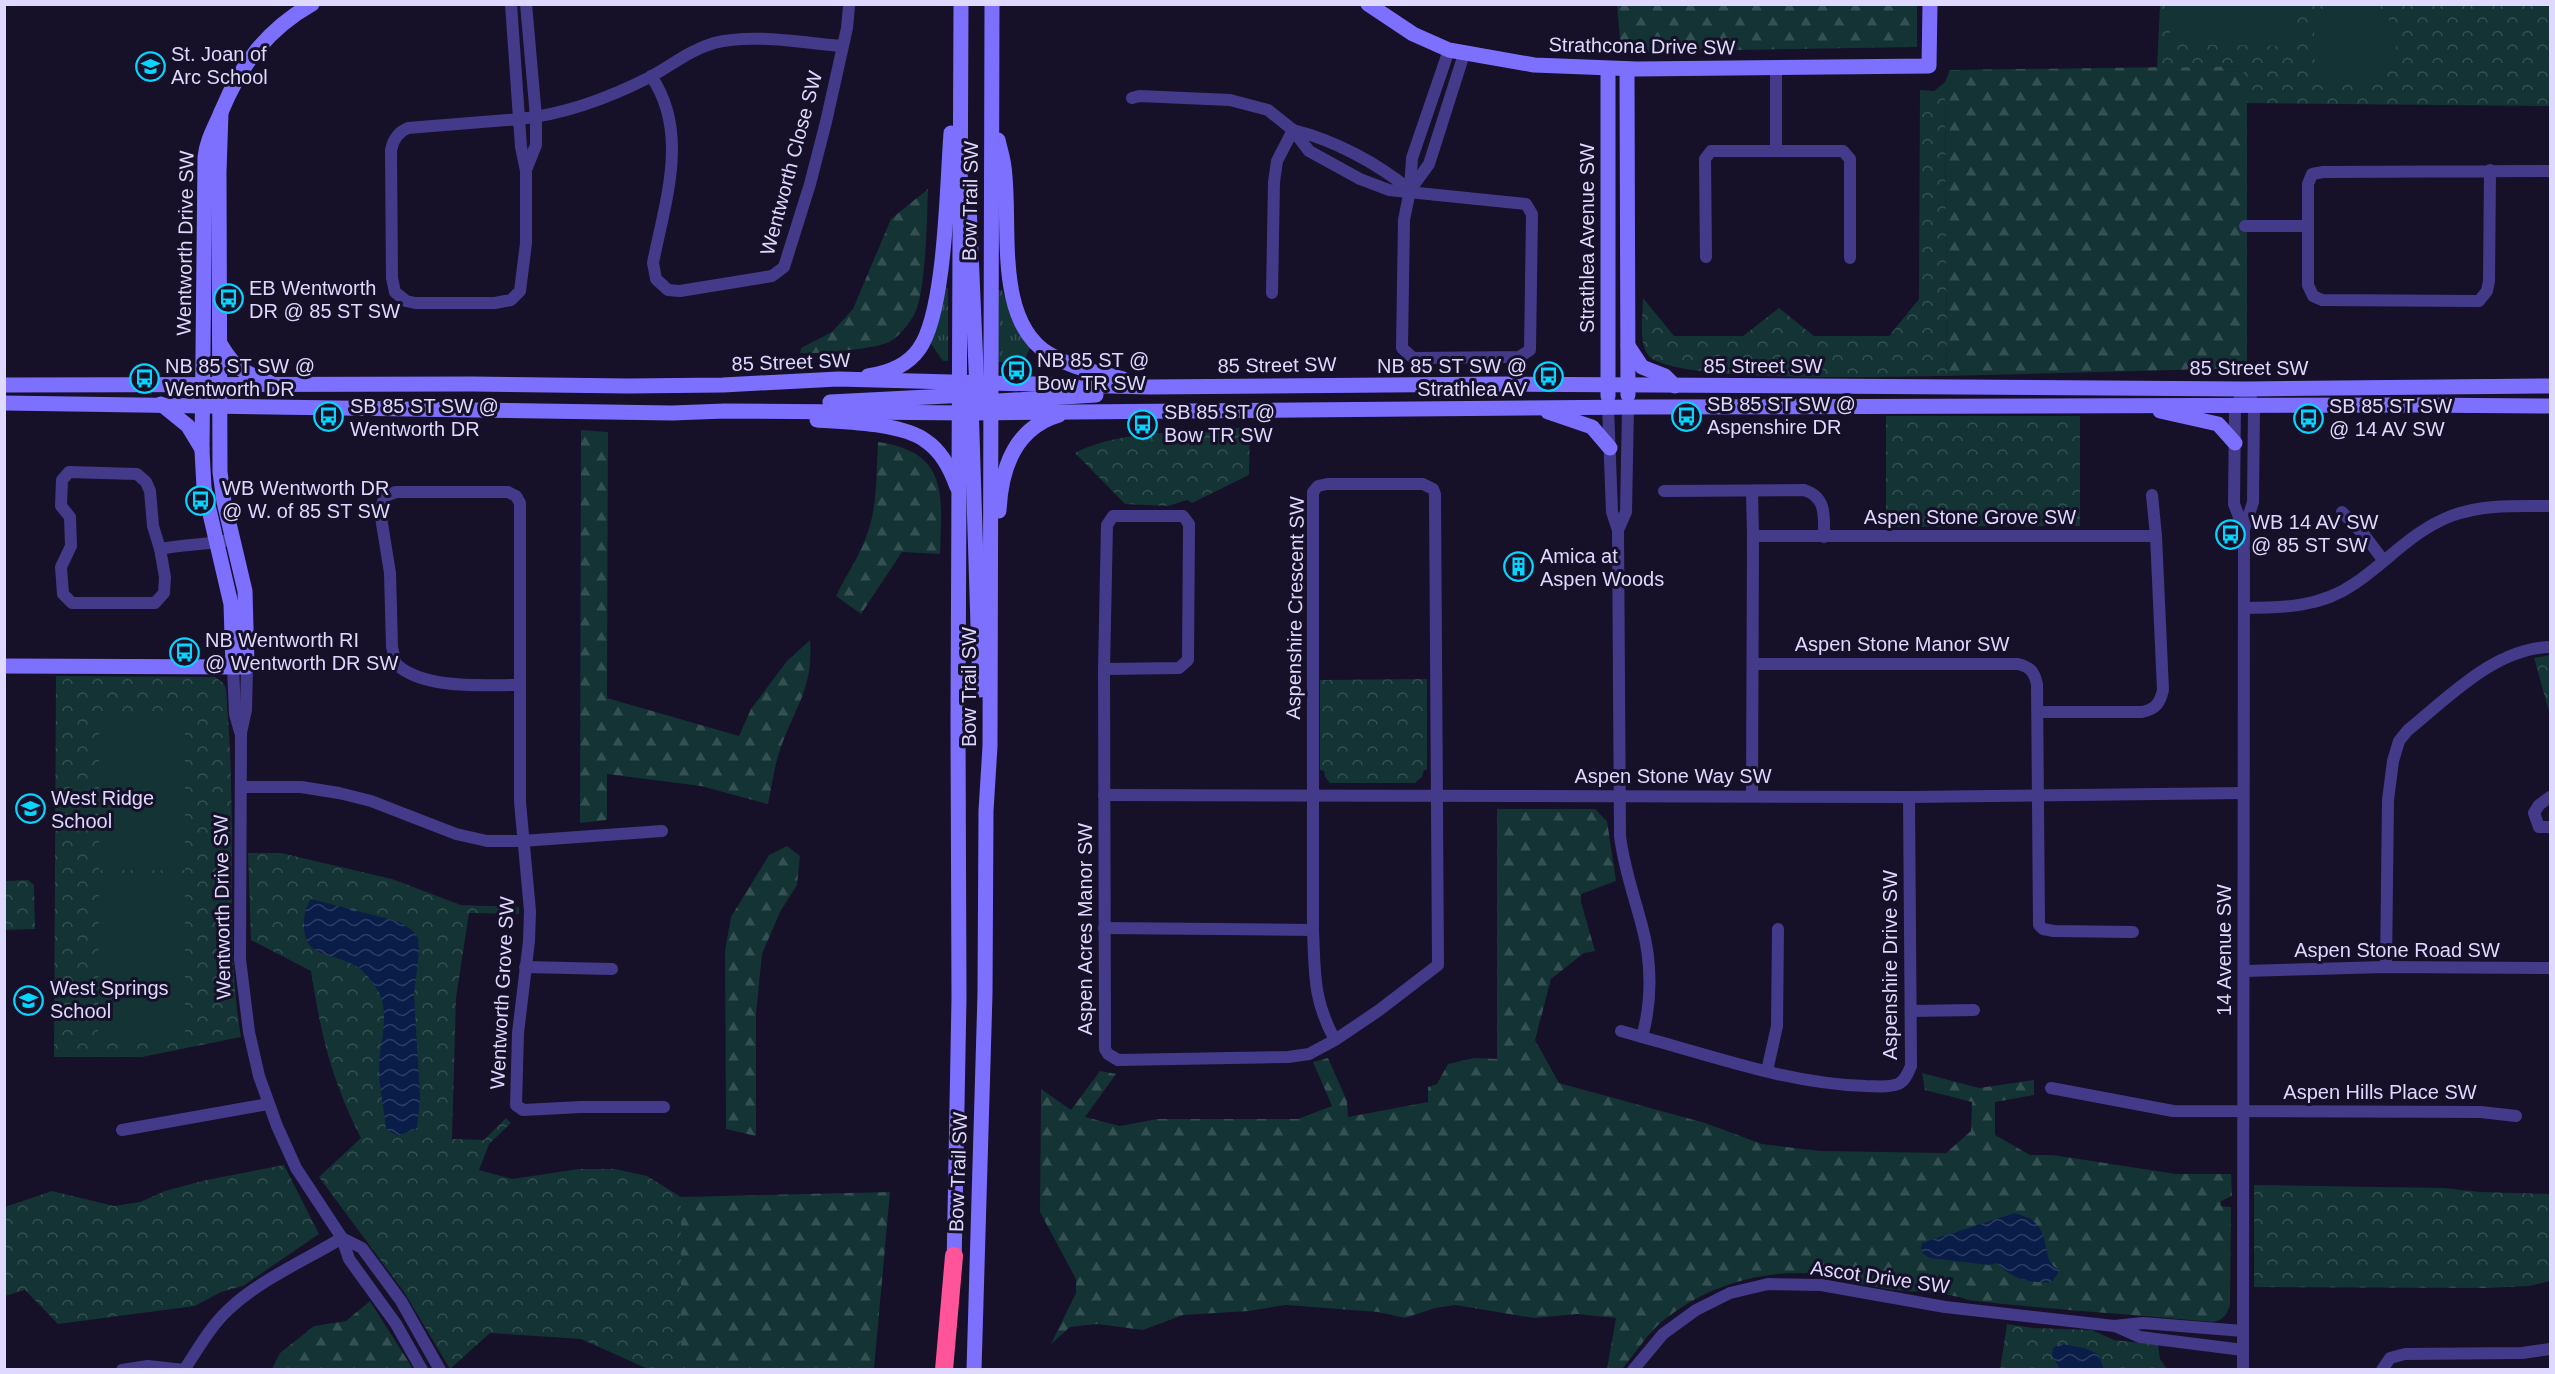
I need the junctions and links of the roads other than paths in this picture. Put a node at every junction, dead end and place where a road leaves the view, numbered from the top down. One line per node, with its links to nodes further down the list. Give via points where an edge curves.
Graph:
1 (510, 4): 21 (street)
2 (526, 4): 19 (street)
3 (961, 4): 9 (main road)
4 (992, 4): 20 (main road, Bow Trail SW)
5 (1368, 4): 11 (main road, Strathcona Drive SW, via 1413,34)
6 (1930, 4): 15 (main road, Strathcona Drive SW, via 1929,66)
7 (305, 6): 18 (main road, Wentworth Drive SW, via 254,51)
8 (849, 6): 10 (street, Wentworth Close SW)
9 (961, 30): 35 (main road, via 942,256 928,329 920,349 908,362 872,376); 48 (main road)
10 (842, 46): 16 (street, Wentworth Close SW, via 727,40 688,52); 16 (street, Wentworth Close SW, via 826,122 786,263 777,274 767,278 680,291 669,290 656,279 653,263 674,144 666,106)
11 (1449, 50): 12 (main road, Strathcona Drive SW); 27 (street, via 1413,158)
12 (1464, 54): 13 (main road, Strathcona Drive SW, via 1534,65); 27 (street, via 1429,164)
13 (1608, 69): 14 (main road, Strathcona Drive SW); 42 (main road, Strathlea Avenue SW)
14 (1627, 69): 15 (main road, Strathcona Drive SW); 34 (main road, Strathlea Avenue SW)
15 (1776, 69): 23 (street)
16 (651, 76): 19 (street, Wentworth Close SW, via 594,103)
17 (1132, 98): 22 (street, via 1230,100 1268,110)
18 (221, 112): 33 (main road, Wentworth Drive SW); 37 (main road, Wentworth Drive SW, via 207,143 203,171)
19 (536, 117): 21 (street, Wentworth Close SW); 25 (street, via 536,145)
20 (992, 117): 45 (main road, via 1004,168 1014,299 1026,331 1038,346 1078,369); 48 (main road, Bow Trail SW)
21 (520, 119): 25 (street); 25 (street, Wentworth Close SW, via 408,128 398,134 391,150 395,292 414,303 495,303 517,295 523,274)
22 (1293, 130): 27 (street, via 1317,136 1391,175); 27 (street, via 1309,151 1360,179 1389,190); 32 (street, via 1277,161 1274,182)
23 (1776, 151): 30 (street, via 1711,152 1705,159); 31 (street, via 1843,151 1850,159)
24 (2490, 170): 26 (street); 29 (street, via 2316,173 2309,178); 29 (street, via 2489,281 2479,301 2319,300 2310,293 2308,285)
25 (526, 171)
26 (2550, 171)
27 (1410, 190): 27 (street, via 1404,220 1402,348 1413,358 1519,357 1530,350 1532,214 1526,204)
28 (2245, 226): 29 (street)
29 (2307, 226)
30 (1706, 257)
31 (1850, 258)
32 (1272, 293)
33 (220, 342): 38 (main road, Wentworth Drive SW); 39 (main road, via 242,372)
34 (1628, 346): 43 (main road, Strathlea Avenue SW); 44 (main road, via 1642,367 1665,376)
35 (838, 379): 40 (main road, 85 Street SW); 48 (main road, 85 Street SW)
36 (4, 385): 37 (main road, 85 Street SW)
37 (204, 385): 38 (main road, 85 Street SW); 51 (main road, Wentworth Drive SW)
38 (220, 385): 39 (main road, 85 Street SW); 52 (main road, Wentworth Drive SW)
39 (280, 386): 40 (main road, 85 Street SW)
40 (628, 386): 61 (main road)
41 (1247, 386): 42 (main road, 85 Street SW); 45 (main road, 85 Street SW); 48 (main road)
42 (1608, 386): 43 (main road, 85 Street SW); 57 (main road, Strathlea Avenue SW)
43 (1628, 386): 44 (main road, 85 Street SW); 58 (main road, Strathlea Avenue SW)
44 (1675, 386): 47 (main road, 85 Street SW)
45 (1149, 387): 48 (main road, 85 Street SW)
46 (2550, 387): 47 (main road, 85 Street SW)
47 (2247, 389): 54 (street); 55 (street, 14 Avenue SW)
48 (974, 398): 60 (main road, 85 Street SW); 62 (main road, 85 Street SW); 68 (main road, Bow Trail SW); 89 (main road, Bow Trail SW); 100 (main road)
49 (4, 403): 50 (main road, 85 Street SW)
50 (160, 404): 51 (main road, 85 Street SW); 65 (main road, via 189,426)
51 (204, 405): 52 (main road, 85 Street SW); 65 (main road, Wentworth Drive SW)
52 (220, 405): 61 (main road, 85 Street SW); 77 (main road, Wentworth Drive SW, via 221,488)
53 (2146, 406): 54 (main road, 85 Street SW); 58 (main road, 85 Street SW); 63 (main road, via 2218,424)
54 (2235, 406): 55 (main road, 85 Street SW); 63 (street, 14 Avenue SW)
55 (2254, 406): 56 (main road, 85 Street SW); 73 (street, 14 Avenue SW, via 2253,502)
56 (2550, 406)
57 (1608, 407): 58 (main road, 85 Street SW); 59 (main road, 85 Street SW); 64 (street)
58 (1628, 407): 72 (street, via 1626,512)
59 (1536, 408): 62 (main road, 85 Street SW); 64 (main road, via 1592,427)
60 (746, 411): 61 (main road, 85 Street SW); 68 (main road, via 914,434 928,442 944,460)
61 (628, 412)
62 (1071, 412): 89 (main road, via 1053,417 1028,432 1013,448 1004,471)
63 (2235, 443): 73 (street, 14 Avenue SW, via 2234,504)
64 (1610, 448): 72 (street, via 1612,512)
65 (202, 450): 78 (main road, Wentworth Drive SW, via 204,488)
66 (1664, 491): 67 (street)
67 (1752, 491): 74 (street); 76 (street, via 1813,493 1823,504)
68 (959, 493): 126 (main road, Bow Trail SW, via 959,998)
69 (2152, 495): 75 (street)
70 (2550, 506): 80 (street, via 2491,507 2463,512 2425,529)
71 (2342, 512): 80 (street)
72 (1618, 530): 96 (street)
73 (2244, 530): 81 (street, 14 Avenue SW)
74 (1753, 536): 76 (street, Aspen Stone Grove SW); 83 (street)
75 (2156, 536): 76 (street, Aspen Stone Grove SW); 88 (street, via 2163,690 2157,706 2142,712)
76 (1824, 537)
77 (234, 539): 78 (street); 85 (main road, Wentworth Drive SW, via 245,591)
78 (218, 543): 79 (street); 85 (main road, Wentworth Drive SW)
79 (160, 549): 79 (street, via 150,491 137,474 69,472 62,480 61,506 70,517 71,546 61,567 63,594 72,603 155,603 164,592)
80 (2383, 560): 81 (street, via 2353,585 2322,600 2284,608)
81 (2244, 608): 91 (street, 14 Avenue SW)
82 (2550, 646): 109 (street, via 2499,662 2408,730 2399,741 2388,800)
83 (1753, 664): 88 (street, Aspen Stone Manor SW, via 2018,664 2035,674); 97 (street)
84 (4, 666): 85 (main road)
85 (240, 667): 90 (street, Wentworth Drive SW, via 246,710 241,733)
86 (1104, 669): 86 (street, Aspen Acres Manor SW, via 1108,522 1113,516 1183,516 1189,524 1188,660 1179,668); 93 (street, Aspen Acres Manor SW)
87 (519, 685): 87 (street, Wentworth Grove SW, via 519,500 508,492 396,492 383,498 380,511 390,573 396,664 414,676 463,685); 103 (street, Wentworth Grove SW)
88 (2038, 712): 92 (street, Aspen Stone Manor SW)
89 (990, 746): 100 (main road, Bow Trail SW)
90 (241, 787): 103 (street, via 301,787 339,793 371,801 456,834 487,841); 120 (street, Wentworth Drive SW, via 240,959 249,1032)
91 (2243, 793): 92 (street, Aspen Stone Way SW); 112 (street, 14 Avenue SW)
92 (2037, 794): 98 (street, Aspen Stone Way SW); 107 (street, Aspen Stone Manor SW, via 2039,925 2054,932)
93 (1104, 795): 94 (street, Aspen Stone Way SW); 104 (street, Aspen Acres Manor SW)
94 (1314, 796): 95 (street, Aspen Stone Way SW); 95 (street, Aspenshire Crescent SW, via 1313,492 1327,484 1423,484 1434,491); 106 (street)
95 (1435, 796): 96 (street, Aspen Stone Way SW); 117 (street, Aspen Acres Manor SW, via 1438,965)
96 (1619, 796): 97 (street, Aspen Stone Way SW); 116 (street, via 1623,867 1647,953 1649,994)
97 (1752, 796): 98 (street, Aspen Stone Way SW)
98 (1909, 796): 114 (street, Aspenshire Drive SW)
99 (2550, 797): 101 (street, via 2534,813 2539,827)
100 (986, 811): 137 (main road, Bow Trail SW)
101 (2550, 827)
102 (662, 831): 103 (street)
103 (522, 841): 108 (street, Wentworth Grove SW, via 530,911)
104 (1104, 928): 106 (street); 117 (street, Aspen Acres Manor SW, via 1104,1042 1113,1058 1288,1057 1309,1054)
105 (1778, 929): 118 (street, via 1777,1026)
106 (1312, 930): 117 (street, via 1315,991)
107 (2133, 932)
108 (525, 967): 111 (street); 121 (street, Wentworth Grove SW, via 516,1106 523,1110)
109 (2386, 968): 110 (street, Aspen Stone Road SW); 112 (street, Aspen Stone Road SW)
110 (2550, 968)
111 (612, 969)
112 (2244, 971): 122 (street, 14 Avenue SW)
113 (1974, 1010): 114 (street)
114 (1911, 1011): 118 (street, Aspenshire Drive SW, via 1911,1066 1901,1083 1824,1084)
115 (1621, 1031): 116 (street, Aspenshire Drive SW)
116 (1642, 1037): 118 (street, Aspenshire Drive SW)
117 (1335, 1040)
118 (1767, 1071)
119 (2051, 1088): 122 (street, Aspen Hills Place SW, via 2173,1111)
120 (268, 1104): 124 (street); 125 (street, Wentworth Drive SW, via 296,1167)
121 (664, 1107)
122 (2243, 1111): 123 (street, Aspen Hills Place SW, via 2481,1112); 128 (street, 14 Avenue SW)
123 (2516, 1116)
124 (122, 1130)
125 (342, 1238): 132 (street, via 286,1268 229,1309); 133 (street, Wentworth Drive SW, via 349,1259 396,1324); 134 (street, Wentworth Drive SW, via 362,1248 401,1301)
126 (954, 1256): 135 (highway); 136 (main road, Bow Trail SW)
127 (2114, 1326): 128 (street, Ascot Drive SW, via 2143,1323); 130 (street, Ascot Drive SW, via 2140,1337); 138 (street, Ascot Drive SW, via 1945,1307 1821,1285 1768,1284 1730,1293 1696,1310 1663,1334)
128 (2243, 1331): 130 (street, 14 Avenue SW)
129 (2550, 1349): 140 (street, via 2522,1353 2405,1354 2390,1358)
130 (2243, 1350): 139 (street, 14 Avenue SW)
131 (122, 1370): 132 (street, via 148,1366)
132 (184, 1370)
133 (422, 1370)
134 (440, 1370)
135 (944, 1370)
136 (951, 1370)
137 (974, 1370)
138 (1633, 1370)
139 (2243, 1370)
140 (2382, 1370)

